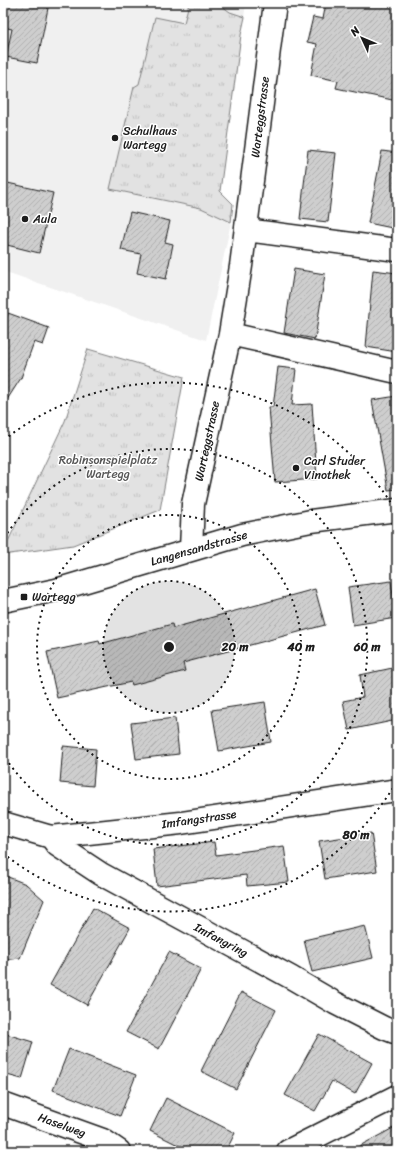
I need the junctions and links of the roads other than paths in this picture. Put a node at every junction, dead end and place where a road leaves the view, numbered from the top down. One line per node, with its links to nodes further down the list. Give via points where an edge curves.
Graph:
1 (275, 3): 2 (street, Warteggstrasse)
2 (246, 230): 3 (street); 4 (street, Warteggstrasse)
3 (397, 250)
4 (230, 334): 5 (street); 7 (street, Warteggstrasse, via 193,504)
5 (397, 372)
6 (397, 510): 7 (street, Langensandstrasse, via 311,521)
7 (190, 549): 8 (street, Langensandstrasse, via 56,590)
8 (3, 601)
9 (397, 790): 11 (street, Imfangstrasse, via 181,822)
10 (3, 822): 11 (street, Imfangstrasse)
11 (51, 837): 12 (street, Imfangring, via 57,845 101,874 335,1003)
12 (397, 1033)
13 (397, 1096): 16 (street)
14 (3, 1104): 15 (street, Haselweg, via 103,1140)
15 (119, 1151)
16 (288, 1151)

